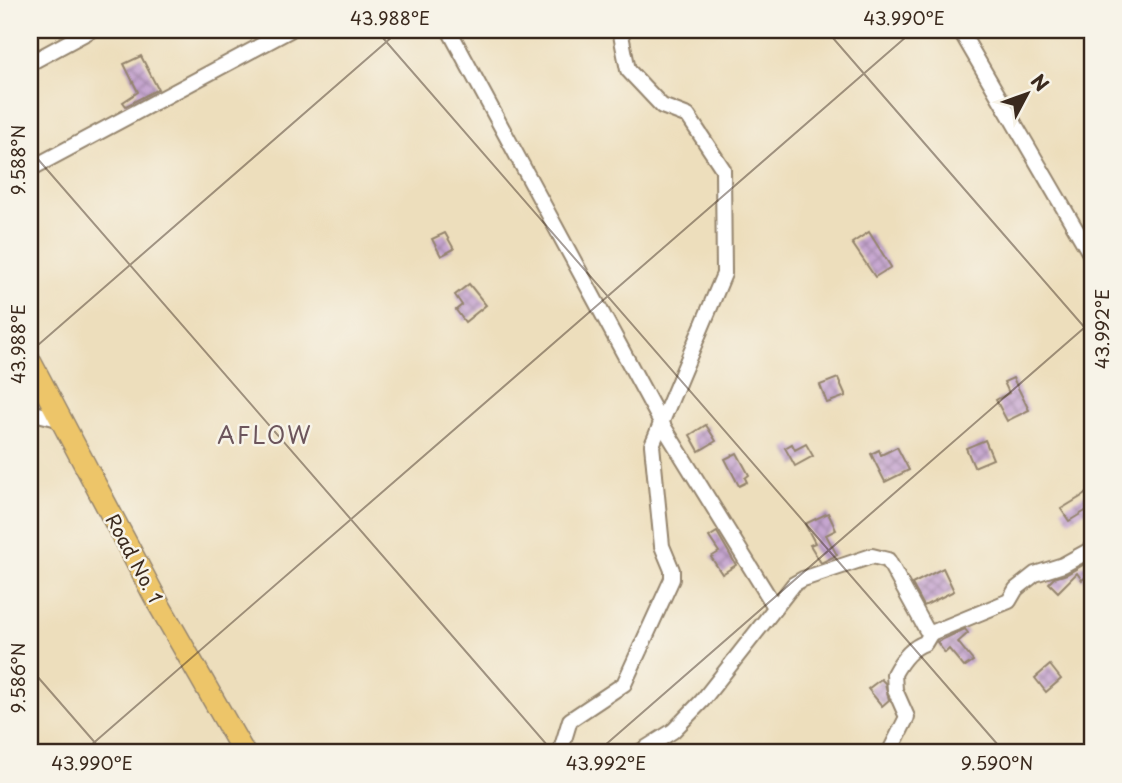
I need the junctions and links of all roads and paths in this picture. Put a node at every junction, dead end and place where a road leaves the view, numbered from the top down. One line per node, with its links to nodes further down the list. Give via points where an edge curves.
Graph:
1 (92, 30): 6 (street)
2 (290, 30): 7 (street)
3 (449, 30): 12 (street)
4 (620, 30): 12 (street, via 628,70 662,106 688,116 723,169 724,274)
5 (960, 30): 8 (street)
6 (30, 63)
7 (30, 169)
8 (1092, 257)
9 (30, 361): 11 (highway, Road No. 1)
10 (30, 412): 11 (street)
11 (62, 419): 16 (highway, Road No. 1, via 158,603)
12 (662, 424): 14 (street); 17 (street, via 652,445 662,546 671,579 624,684 570,720)
13 (1092, 549): 15 (street, via 1035,574 1009,601)
14 (775, 607): 15 (street, via 794,584 872,556 888,560); 18 (street, via 702,701 673,731)
15 (931, 633): 19 (street, via 925,643 905,656 894,674 895,690 907,717)
16 (244, 753)
17 (560, 753)
18 (638, 753)
19 (889, 753)

